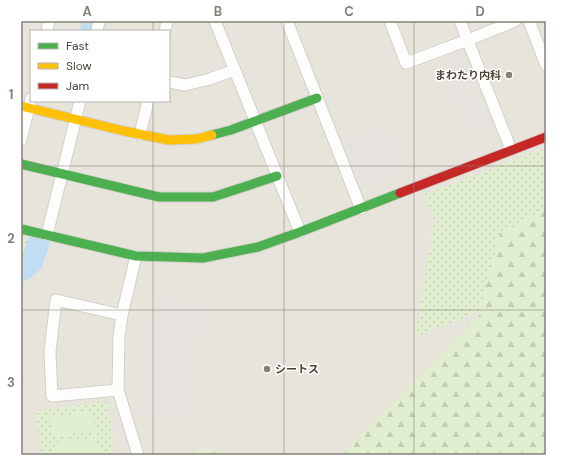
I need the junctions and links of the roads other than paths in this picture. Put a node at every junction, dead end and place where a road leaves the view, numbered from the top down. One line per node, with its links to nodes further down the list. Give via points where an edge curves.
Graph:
1 (215, 21): 9 (street)
2 (287, 21): 11 (street)
3 (390, 21): 7 (street, via 406,64)
4 (460, 21): 7 (street)
5 (515, 21): 7 (street)
6 (529, 21): 8 (street)
7 (468, 40): 20 (street)
8 (546, 66)
9 (234, 70): 10 (street, via 184,85); 16 (street)
10 (170, 82)
11 (317, 98): 16 (street); 24 (street)
12 (80, 102): 15 (street)
13 (148, 102): 17 (street)
14 (27, 104): 15 (street); 19 (street)
15 (76, 119): 17 (street); 22 (street)
16 (256, 120): 17 (street, via 196,139 169,140); 23 (street)
17 (140, 134)
18 (546, 136): 20 (street)
19 (21, 140)
20 (510, 150): 24 (street)
21 (21, 164): 22 (street)
22 (62, 174): 23 (street, via 159,197 213,197); 27 (street)
23 (277, 176): 26 (street)
24 (361, 209): 26 (street)
25 (21, 229): 27 (street)
26 (300, 232): 28 (street, via 258,247 203,258)
27 (47, 235): 28 (street)
28 (136, 256): 29 (street)
29 (122, 316): 30 (street); 30 (street, via 56,300 50,352 52,396)
30 (118, 390): 31 (street)
31 (138, 455)

